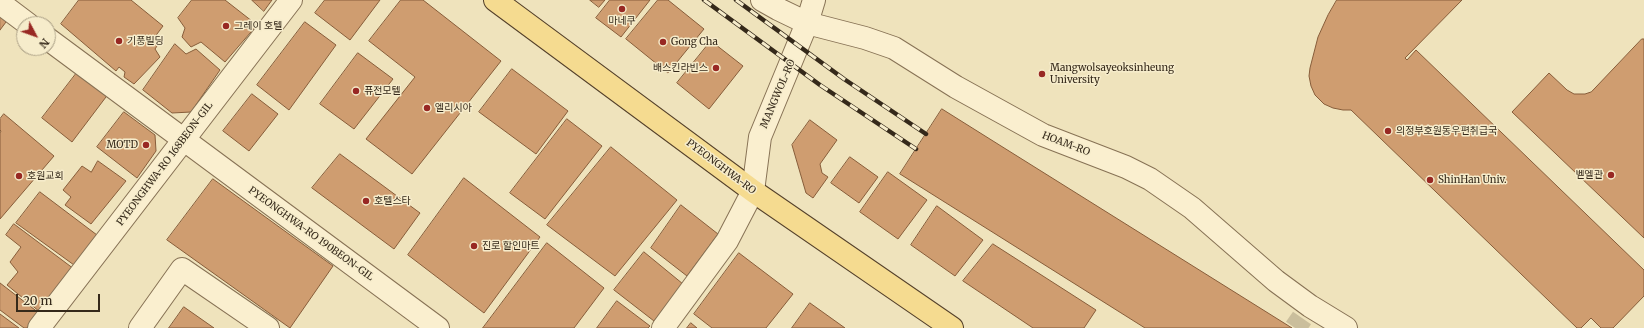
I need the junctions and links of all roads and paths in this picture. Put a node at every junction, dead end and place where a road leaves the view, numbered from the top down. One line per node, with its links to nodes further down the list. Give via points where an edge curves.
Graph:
1 (291, 0): 9 (street, PYEONGHWA-RO 168BEON-GIL)
2 (495, 0): 10 (main road, PYEONGHWA-RO)
3 (762, 0): 7 (street, HOAM-RO)
4 (814, 0): 7 (street, MANGWOL-RO)
5 (0, 3): 6 (street)
6 (17, 16)
7 (807, 22): 10 (street, MANGWOL-RO, via 760,137); 17 (street, HOAM-RO, via 894,48 956,87 1043,135 1150,179 1192,208 1276,281 1306,312)
8 (56, 45): 9 (street, PYEONGHWA-RO 190BEON-GIL)
9 (183, 140): 11 (street, PYEONGHWA-RO 168BEON-GIL); 14 (street, PYEONGHWA-RO 190BEON-GIL)
10 (753, 191): 15 (street, via 727,241); 16 (main road, PYEONGHWA-RO)
11 (39, 328)
12 (140, 328): 13 (street, via 182,269)
13 (268, 328)
14 (438, 328)
15 (663, 328)
16 (952, 328)
17 (1346, 328)

